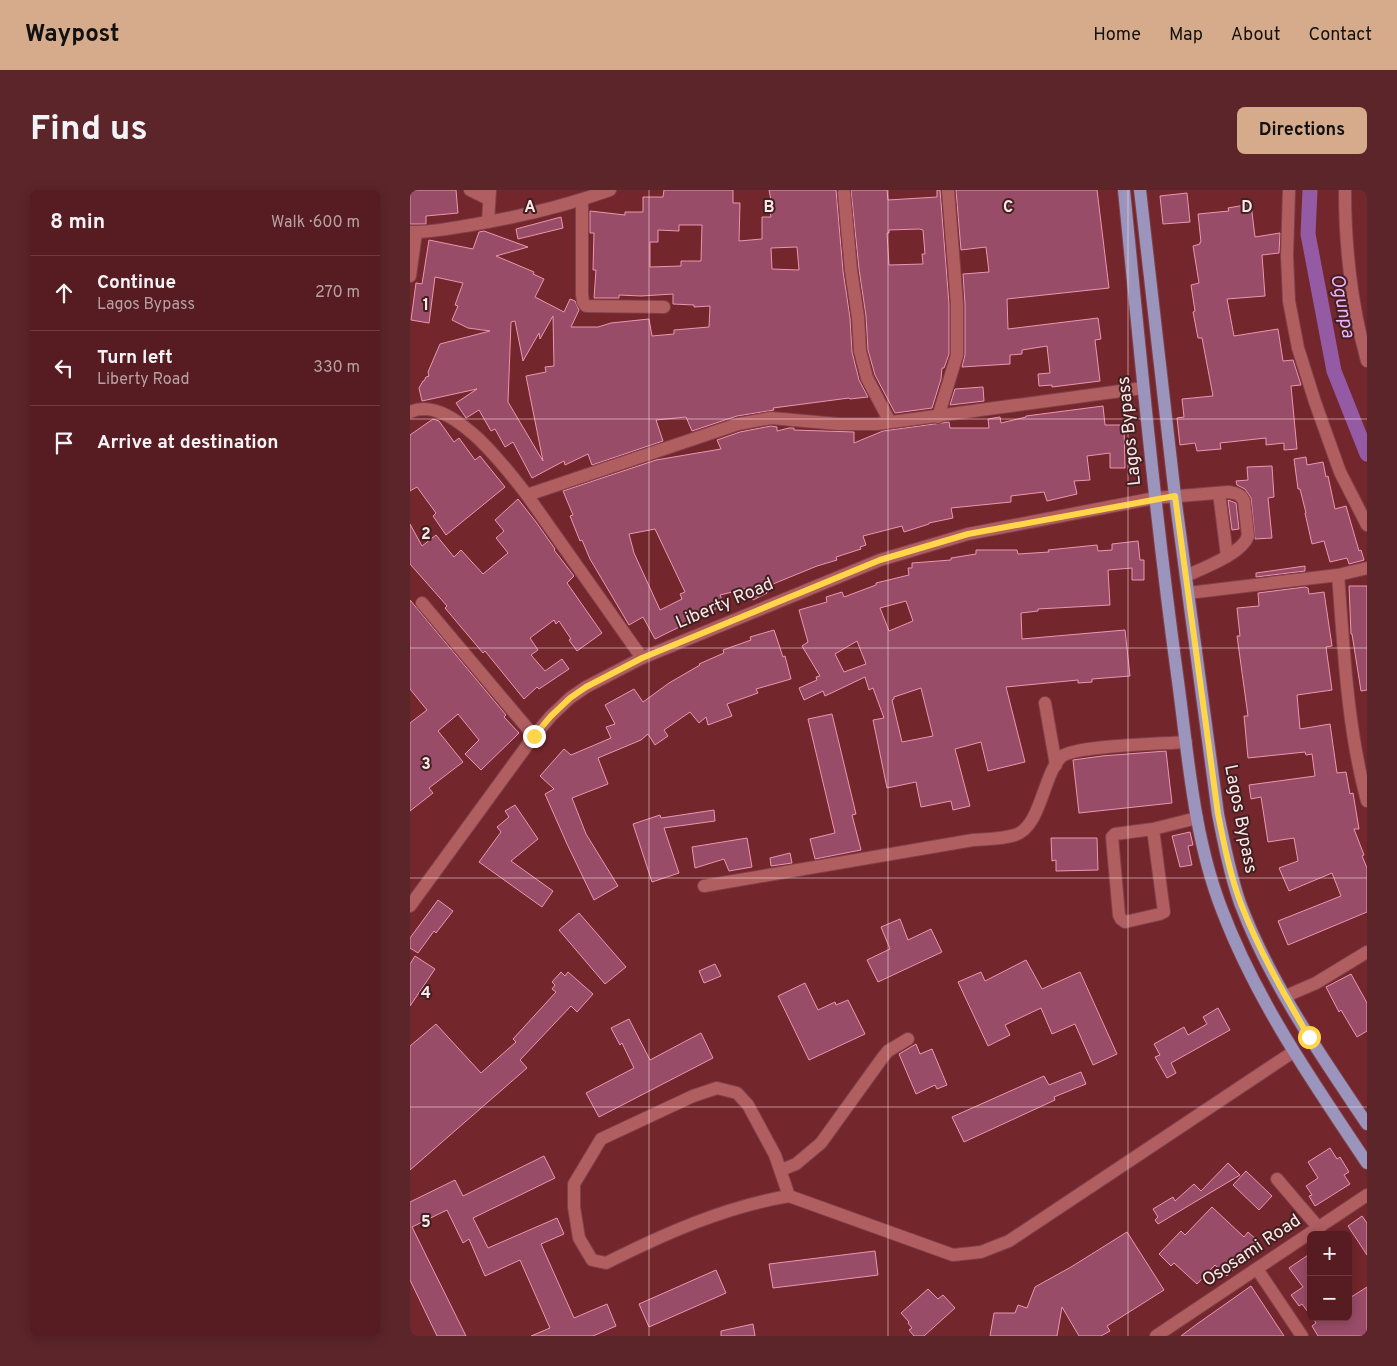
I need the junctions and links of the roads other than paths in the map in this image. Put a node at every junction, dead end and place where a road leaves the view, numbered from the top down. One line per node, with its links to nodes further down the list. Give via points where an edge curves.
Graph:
1 (470, 190): 9 (street)
2 (610, 190): 10 (street)
3 (948, 190): 18 (street, via 957,304 957,354)
4 (1124, 190): 16 (main road, Lagos Bypass)
5 (1140, 190): 22 (main road, Lagos Bypass)
6 (1289, 190): 24 (street, via 1289,302 1298,348 1340,472)
7 (1345, 190): 15 (street, via 1350,288)
8 (844, 193): 19 (street, via 860,351 867,378)
9 (489, 195): 11 (street)
10 (582, 200): 11 (street); 14 (street, via 582,294 586,306)
11 (488, 222): 12 (street)
12 (413, 232): 13 (street)
13 (410, 276)
14 (664, 307)
15 (1367, 361)
16 (1143, 388): 18 (street); 23 (main road, Lagos Bypass)
17 (412, 407): 21 (street, via 447,415 467,428 508,469)
18 (938, 417): 19 (street)
19 (890, 422): 21 (street, via 838,424 771,418 738,424)
20 (1219, 493): 22 (street, Liberty Road); 25 (street); 25 (street, Liberty Road, via 1237,494 1244,501 1248,536 1240,548)
21 (527, 495): 31 (street)
22 (1175, 496): 23 (street, Liberty Road); 28 (main road, Lagos Bypass)
23 (1155, 498): 31 (street, Liberty Road, via 968,534 919,547 846,572); 34 (main road, Lagos Bypass)
24 (1367, 525)
25 (1227, 556): 28 (street)
26 (1367, 568): 27 (street)
27 (1338, 575): 29 (street); 36 (street, via 1344,671)
28 (1186, 576): 29 (main road, Lagos Bypass)
29 (1188, 593): 42 (main road, Lagos Bypass, via 1227,859 1240,902)
30 (422, 603): 33 (street)
31 (642, 658): 33 (street, Liberty Road, via 570,698)
32 (1045, 703): 35 (street)
33 (534, 736): 40 (street, Liberty Road)
34 (1186, 742): 35 (street, via 1090,749 1062,756); 37 (main road, Lagos Bypass)
35 (1056, 765): 39 (street, via 1037,810 1027,826 1016,835)
36 (1367, 801)
37 (1197, 818): 38 (street); 44 (main road, Lagos Bypass, via 1221,909 1263,1000)
38 (1153, 829): 38 (street, via 1112,837 1119,915 1125,922 1164,912)
39 (704, 886)
40 (410, 906)
41 (1367, 952): 42 (street, via 1316,983)
42 (1286, 996): 45 (main road, Lagos Bypass)
43 (908, 1039): 47 (street, via 883,1056 821,1143 796,1164)
44 (1293, 1052): 46 (main road, Lagos Bypass); 50 (street, via 1009,1241 981,1252 953,1255)
45 (1367, 1124)
46 (1367, 1163)
47 (781, 1170): 50 (street); 50 (street, via 748,1106 737,1093 717,1088 601,1139 574,1184 574,1207 580,1238 592,1260 606,1263 710,1216)
48 (1277, 1180): 51 (street)
49 (1367, 1194): 51 (street, Ososami Road)
50 (789, 1196)
51 (1318, 1227): 52 (street, Ososami Road)
52 (1257, 1269): 53 (street, Ososami Road); 54 (street)
53 (1156, 1336)
54 (1302, 1336)

